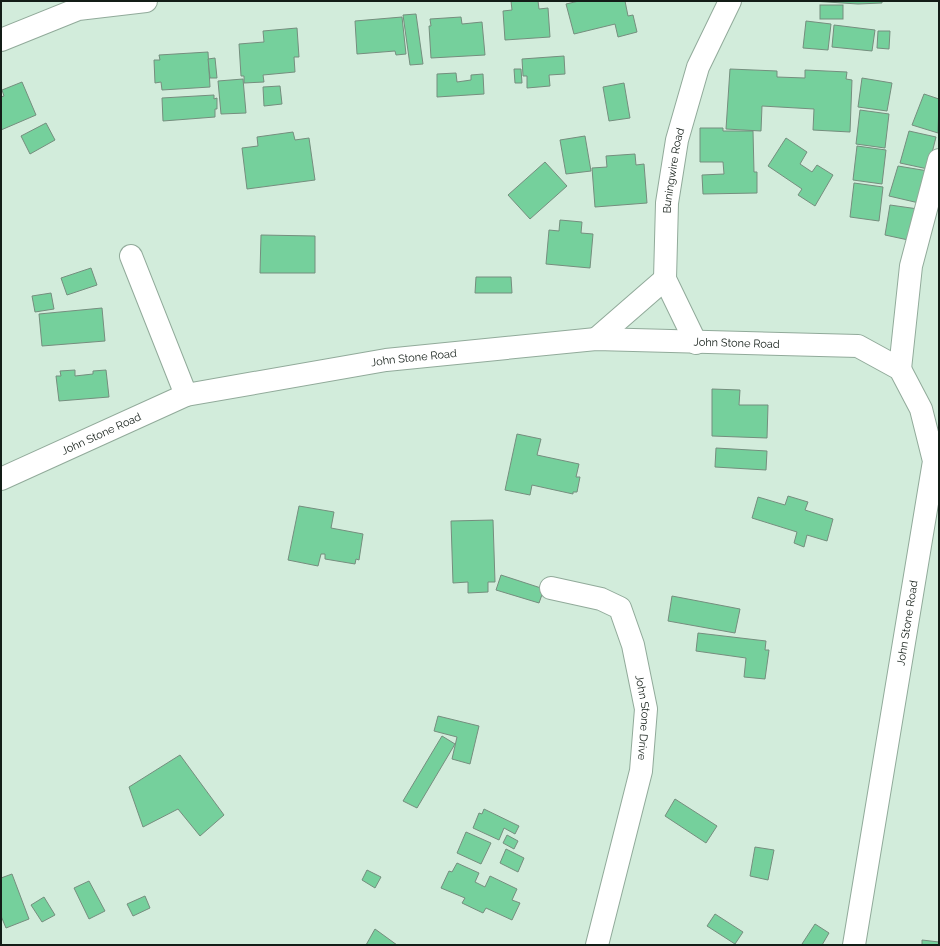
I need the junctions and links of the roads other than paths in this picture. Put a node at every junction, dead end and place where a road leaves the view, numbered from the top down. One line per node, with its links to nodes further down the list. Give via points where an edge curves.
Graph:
1 (146, 1): 3 (street, via 78,9)
2 (730, 1): 6 (street, Buningwire Road, via 698,67 677,140 667,203)
3 (1, 40)
4 (939, 160): 9 (street, via 911,266)
5 (130, 256): 10 (street)
6 (665, 279): 7 (street); 8 (street, Buningwire Road)
7 (596, 339): 8 (street, John Stone Road); 10 (street, John Stone Road, via 386,360)
8 (696, 343): 9 (street, John Stone Road, via 858,346)
9 (900, 369): 14 (street, John Stone Road, via 921,409 934,461)
10 (186, 394): 11 (street, John Stone Road)
11 (1, 479)
12 (551, 588): 13 (street, John Stone Drive, via 601,599 620,608 634,645 646,709 641,771)
13 (597, 945)
14 (854, 945)

